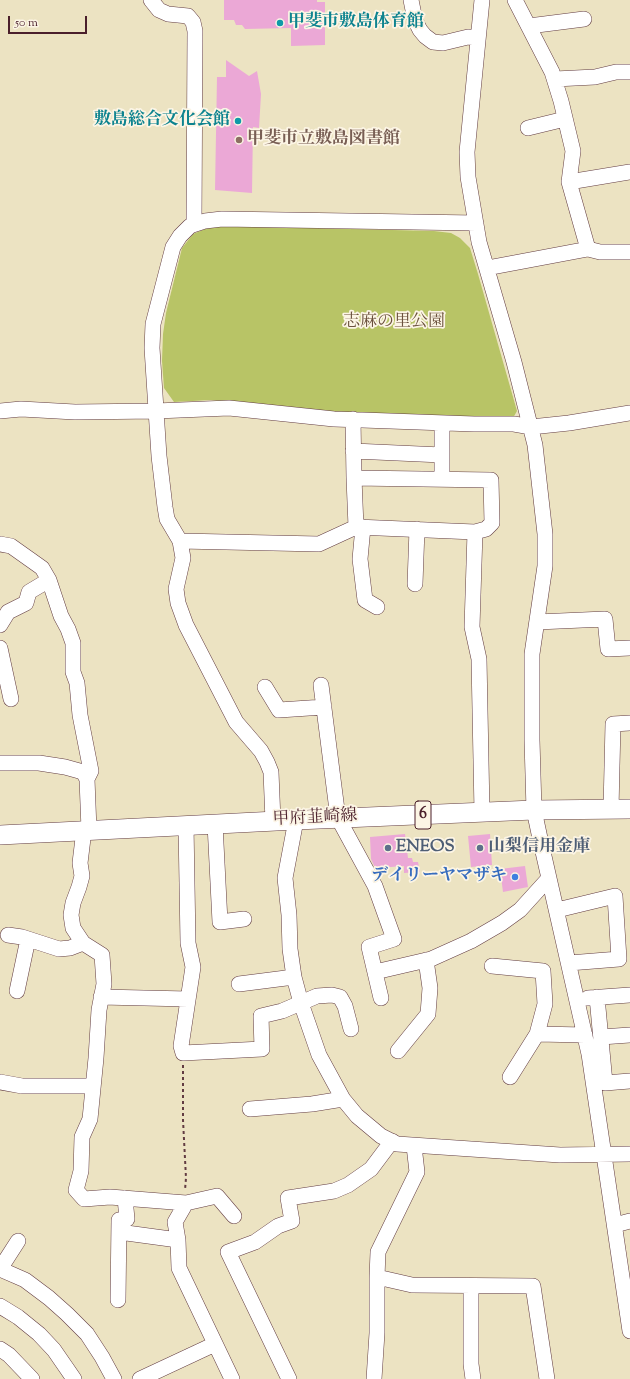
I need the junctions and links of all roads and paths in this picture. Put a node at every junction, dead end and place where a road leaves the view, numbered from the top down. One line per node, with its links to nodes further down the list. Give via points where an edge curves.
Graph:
1 (151, 0): 15 (street, via 159,10 168,14 188,16 195,31)
2 (411, 0): 7 (street, via 420,30 433,42)
3 (482, 0): 7 (street)
4 (516, 0): 6 (street)
5 (584, 19): 6 (street)
6 (529, 26): 9 (street)
7 (478, 38): 14 (street, via 467,152 468,178)
8 (630, 72): 9 (street)
9 (555, 80): 10 (street)
10 (566, 119): 11 (street); 13 (street, via 573,151)
11 (528, 128)
12 (630, 172): 13 (street)
13 (569, 182): 16 (street)
14 (476, 223): 15 (street, via 222,219); 18 (street)
15 (194, 224): 20 (street, via 172,247 153,324)
16 (588, 250): 17 (street); 18 (street)
17 (629, 254)
18 (487, 268): 24 (street)
19 (0, 411): 20 (street)
20 (156, 411): 22 (street, via 228,408); 32 (street, via 167,518)
21 (630, 413): 24 (street)
22 (353, 420): 23 (street); 25 (street)
23 (442, 423): 24 (street, via 514,424); 26 (street)
24 (531, 427): 37 (street, via 545,534 545,566)
25 (353, 451): 26 (street); 27 (street)
26 (442, 455): 28 (street)
27 (354, 478): 28 (street); 29 (street)
28 (442, 479): 31 (street, via 492,480 492,523 486,529)
29 (360, 527): 30 (street); 32 (street, via 319,544); 36 (street, via 364,600)
30 (417, 529): 31 (street); 35 (street)
31 (475, 532): 51 (street, via 472,627 479,659)
32 (180, 541): 54 (street, via 183,558 176,589 178,603 186,625 236,722 267,762 271,772)
33 (0, 544): 34 (street, via 12,546 42,568)
34 (49, 580): 38 (street, via 29,592 26,603 8,612); 47 (street, via 73,643 73,672 91,771)
35 (414, 584)
36 (377, 607)
37 (537, 622): 40 (street, via 605,619 608,649); 50 (street, via 532,654)
38 (0, 625)
39 (0, 648): 43 (street)
40 (630, 648)
41 (321, 685): 44 (street)
42 (264, 686): 44 (street, via 279,710)
43 (11, 699)
44 (324, 707): 52 (street)
45 (630, 723): 48 (street, via 613,724)
46 (0, 763): 47 (street, via 39,763 66,767 83,772)
47 (87, 779): 57 (street)
48 (611, 809): 49 (main road, 甲府韮崎線 / 6); 50 (main road, 甲府韮崎線 / 6)
49 (630, 809)
50 (534, 810): 51 (main road, 甲府韮崎線 / 6); 59 (street)
51 (482, 812): 52 (main road, 甲府韮崎線 / 6)
52 (338, 818): 53 (main road, 甲府韮崎線 / 6); 68 (street, via 375,886 394,939 369,947)
53 (296, 820): 54 (main road, 甲府韮崎線 / 6); 69 (street, via 285,878)
54 (273, 821): 55 (main road, 甲府韮崎線 / 6)
55 (215, 824): 56 (main road, 甲府韮崎線 / 6); 61 (street, via 220,922)
56 (186, 825): 57 (main road, 甲府韮崎線 / 6); 77 (street, via 188,943 192,967)
57 (86, 830): 58 (main road, 甲府韮崎線 / 6); 64 (street, via 80,863 82,876 71,915 73,928)
58 (0, 835)
59 (549, 878): 60 (street); 65 (street, via 520,910 502,923 471,941)
60 (557, 910): 66 (street); 66 (street, via 615,896 619,959)
61 (244, 919)
62 (8, 934): 63 (street)
63 (28, 939): 64 (street, via 59,949); 71 (street)
64 (83, 943): 73 (street, via 102,955 104,984)
65 (426, 960): 68 (street); 84 (street, via 430,988 428,1014)
66 (569, 963): 76 (street)
67 (492, 966): 80 (street, via 543,971 545,1004)
68 (375, 972): 75 (street)
69 (294, 977): 70 (street); 78 (street)
70 (239, 984)
71 (18, 991)
72 (630, 995): 74 (street)
73 (101, 997): 77 (street); 89 (street)
74 (597, 997): 76 (street); 83 (street)
75 (381, 998)
76 (577, 998): 81 (street)
77 (188, 999): 85 (street, via 181,1046)
78 (301, 1003): 79 (street, via 317,996 340,997); 85 (street, via 261,1016 262,1049); 90 (street, via 319,1055)
79 (351, 1029)
80 (537, 1034): 81 (street); 86 (street)
81 (585, 1035): 94 (street)
82 (630, 1035): 83 (street)
83 (601, 1037): 87 (street, via 605,1083)
84 (398, 1051)
85 (183, 1053): 97 (path)
86 (510, 1077)
87 (630, 1081)
88 (0, 1082): 89 (street, via 22,1086)
89 (93, 1086): 96 (street, via 90,1119 82,1137 81,1171 76,1190 84,1199)
90 (343, 1099): 91 (street); 92 (street, via 356,1116 381,1136)
91 (250, 1109)
92 (392, 1141): 93 (street); 118 (street, via 371,1169 348,1185 334,1191 288,1198 292,1221 278,1226 255,1242 228,1252)
93 (414, 1146): 94 (street, via 560,1155); 105 (street, via 417,1172 378,1252)
94 (605, 1154): 95 (street); 100 (street)
95 (630, 1154)
96 (125, 1198): 97 (street); 101 (street, via 127,1219 119,1220)
97 (186, 1203): 98 (street, via 217,1196); 102 (street, via 175,1222)
98 (234, 1216)
99 (630, 1221): 100 (street)
100 (615, 1225): 109 (street)
101 (120, 1232): 102 (street); 107 (street)
102 (178, 1240): 110 (street, via 179,1268)
103 (18, 1241): 104 (street)
104 (0, 1269): 115 (street, via 25,1280 49,1298 87,1334)
105 (376, 1277): 106 (street, via 412,1285); 119 (street, via 377,1333)
106 (471, 1286): 120 (street); 121 (street, via 533,1286)
107 (118, 1300)
108 (0, 1306): 114 (street, via 39,1334 54,1350)
109 (630, 1332)
110 (215, 1344): 112 (street); 117 (street)
111 (0, 1349): 113 (street)
112 (170, 1373): 116 (street)
113 (32, 1379)
114 (74, 1379)
115 (114, 1379)
116 (140, 1379)
117 (232, 1379)
118 (289, 1379)
119 (374, 1379)
120 (473, 1379)
121 (547, 1379)

